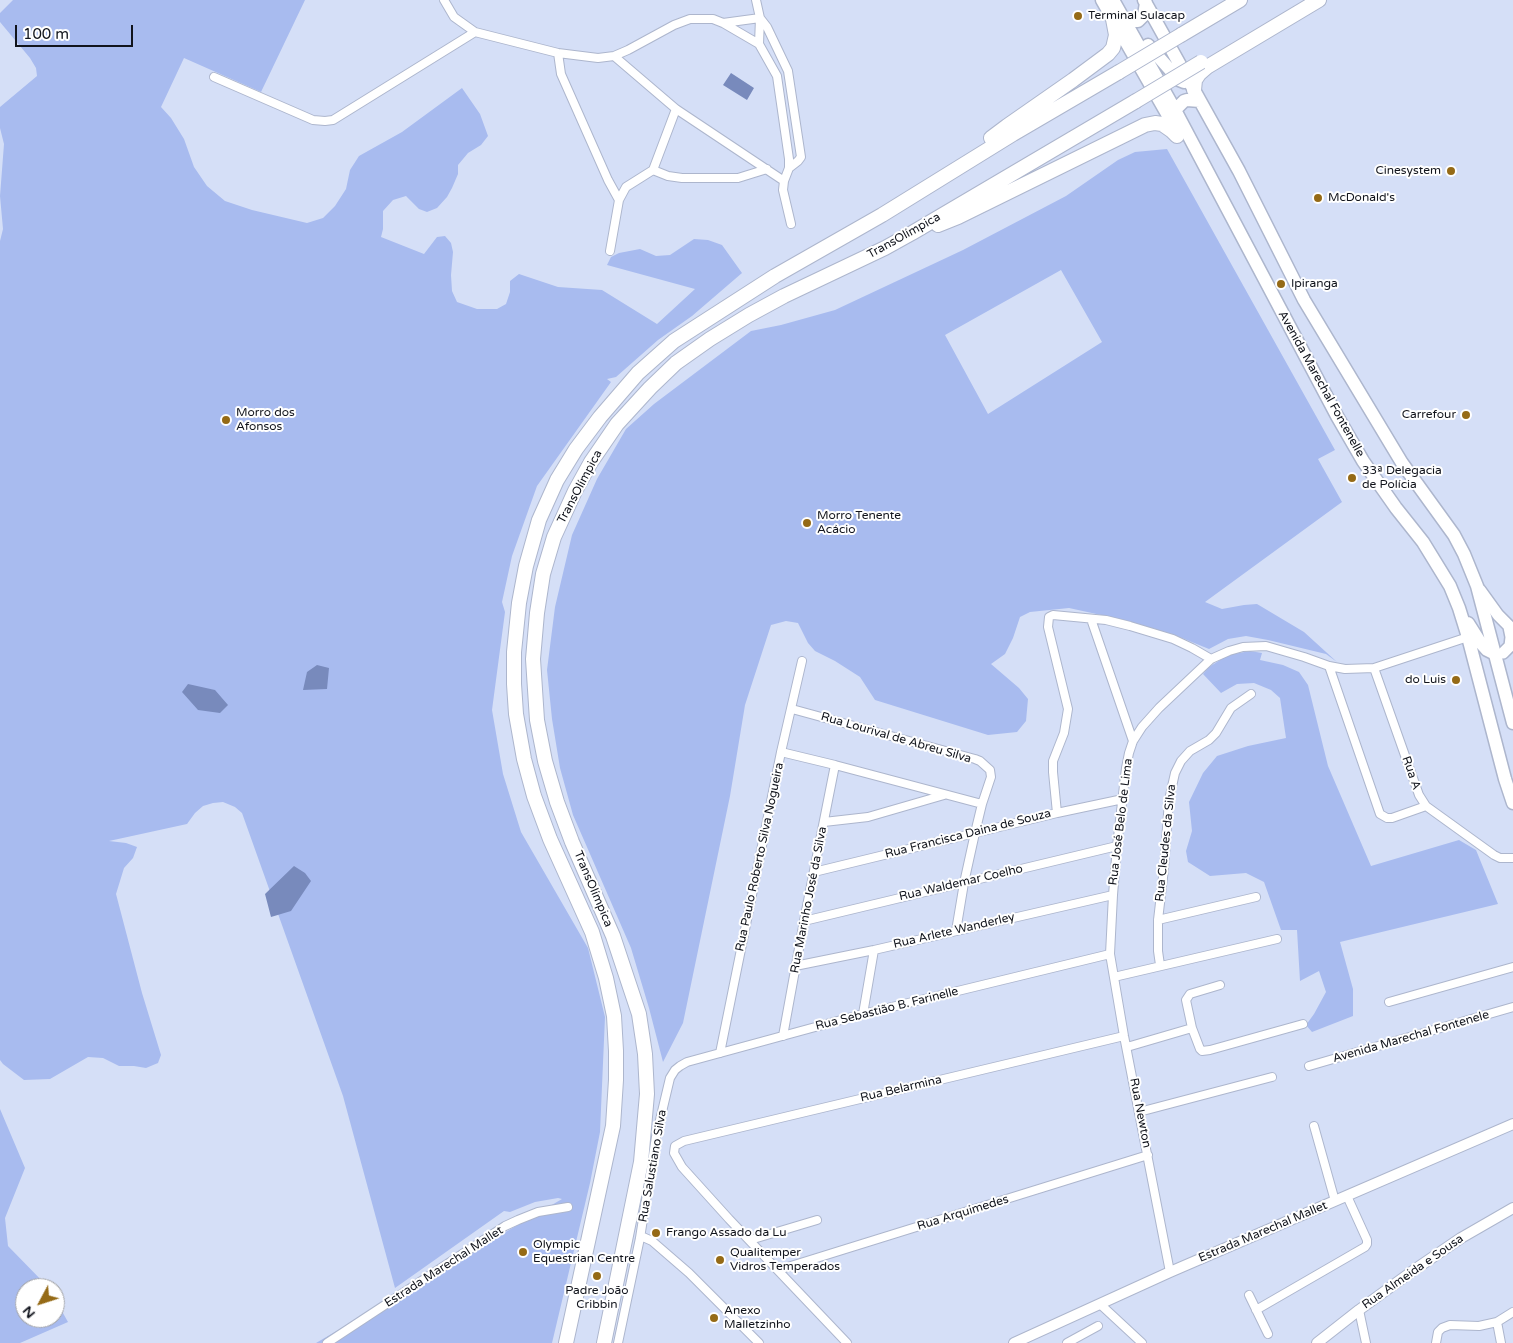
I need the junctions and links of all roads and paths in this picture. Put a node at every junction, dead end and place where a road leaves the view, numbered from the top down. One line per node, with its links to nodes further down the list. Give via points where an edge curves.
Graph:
1 (444, 0): 12 (street, via 454,17)
2 (756, 0): 9 (street)
3 (1102, 0): 10 (main road)
4 (1113, 0): 10 (main road, Avenida Marechal Fontenelle)
5 (1240, 0): 25 (highway, TransOlímpica, bridge)
6 (1307, 0): 17 (highway, TransOlímpica)
7 (1318, 0): 17 (highway, via 1208,67)
8 (1145, 2): 10 (main road, via 1144,15 1138,21); 17 (main road)
9 (760, 18): 11 (street); 13 (street); 21 (street, via 788,70 800,157)
10 (1122, 20): 17 (main road, via 1179,80); 19 (main road, Avenida Marechal Fontenelle); 20 (main road); 25 (highway, via 1108,54)
11 (724, 23): 13 (street); 15 (street, via 713,19 690,19)
12 (474, 32): 14 (street); 16 (street, via 333,120 313,120)
13 (760, 44): 21 (street, via 777,76)
14 (558, 53): 15 (street, via 598,58); 27 (street, via 561,74)
15 (614, 56): 18 (street)
16 (214, 77)
17 (1196, 81): 19 (main road, via 1192,100 1184,101); 29 (highway, TransOlímpica, bridge, via 1136,101); 31 (main road, via 1304,300 1402,462 1454,536)
18 (676, 110): 22 (street); 23 (street)
19 (1175, 110): 24 (main road, Avenida Marechal Fontenelle)
20 (1177, 136): 24 (main road, via 1196,163); 29 (highway, via 1162,124 1145,125 958,218)
21 (789, 168): 26 (street)
22 (767, 169): 23 (street, via 738,178 682,178); 26 (street)
23 (653, 170): 27 (street, via 626,187)
24 (1209, 173): 32 (main road, Avenida Marechal Fontenelle, via 1350,439 1376,481 1439,566)
25 (945, 175): 109 (highway, TransOlímpica, via 698,324 664,349 638,373 576,449 539,520 519,603 514,652 516,714 534,796 592,932 606,978 616,1050 613,1126)
26 (784, 181): 28 (street, via 784,197)
27 (620, 200): 30 (street)
28 (791, 224)
29 (912, 233): 110 (highway, TransOlímpica, via 749,315 689,354 650,388 617,424 591,462 554,537 543,574 533,658 537,720 545,761 566,826 613,936 639,1014 645,1054 647,1094 641,1162)
30 (610, 251)
31 (1477, 586): 34 (main road); 36 (main road)
32 (1459, 608): 35 (main road, Avenida Marechal Fontenelle); 36 (main road, via 1480,642 1488,650)
33 (1091, 619): 37 (street, via 1106,620 1172,639); 44 (street); 53 (street, via 1049,617 1068,710 1054,762)
34 (1511, 629): 36 (main road, via 1510,646)
35 (1468, 637): 40 (street, Rua José Belo de Lima); 47 (main road, Avenida Marechal Fontenelle)
36 (1504, 654): 43 (main road)
37 (1212, 659): 39 (street, Rua José Belo de Lima, via 1244,647 1266,646); 44 (street, Rua José Belo de Lima, via 1159,708)
38 (802, 662): 42 (street, Rua Paulo Roberto Silva Nogueira)
39 (1329, 666): 40 (street, Rua José Belo de Lima); 52 (street, via 1380,814 1392,818)
40 (1374, 668): 52 (street, Rua A, via 1419,795)
41 (1250, 694): 62 (street, Rua Cleudes da Silva, via 1231,708 1216,733 1190,752 1175,773 1169,800)
42 (792, 709): 45 (street, Rua Paulo Roberto Silva Nogueira); 51 (street, Rua Lourival de Abreu Silva, via 975,759 990,770 991,777)
43 (1513, 723)
44 (1133, 741): 49 (street, Rua José Belo de Lima)
45 (781, 752): 46 (street); 81 (street, Rua Paulo Roberto Silva Nogueira)
46 (835, 764): 48 (street); 54 (street, Rua Marinho José da Silva)
47 (1509, 781): 50 (main road, Avenida Marechal Fontenelle)
48 (944, 795): 51 (street); 54 (street, via 868,817)
49 (1123, 799): 53 (street, Rua Francisca Daina de Souza); 56 (street, Rua José Belo de Lima)
50 (1513, 802)
51 (982, 804): 55 (street)
52 (1426, 806): 57 (street, Rua A, via 1494,855)
53 (1057, 813): 55 (street, Rua Francisca Daina de Souza)
54 (824, 822): 58 (street, Rua Marinho José da Silva)
55 (975, 833): 58 (street, Rua Francisca Daina de Souza); 59 (street)
56 (1117, 846): 59 (street, Rua Waldemar Coelho); 60 (street, Rua José Belo de Lima)
57 (1513, 858)
58 (814, 872): 63 (street, Rua Marinho José da Silva)
59 (964, 883): 63 (street, Rua Waldemar Coelho); 64 (street)
60 (1113, 895): 64 (street, Rua Arlete Wanderley); 67 (street, Rua José Belo de Lima)
61 (1256, 897): 62 (street)
62 (1158, 920): 68 (street, Rua Cleudes da Silva)
63 (804, 921): 69 (street, Rua Marinho José da Silva)
64 (956, 931): 66 (street, Rua Arlete Wanderley)
65 (1277, 939): 68 (street)
66 (874, 950): 69 (street, Rua Arlete Wanderley); 75 (street)
67 (1110, 954): 71 (street, Rua Newton); 75 (street, Rua Sebastião B. Farinelle)
68 (1160, 965): 71 (street)
69 (795, 966): 78 (street, Rua Marinho José da Silva)
70 (1513, 967): 73 (street)
71 (1114, 977): 79 (street, Rua Newton)
72 (1220, 985): 77 (street, via 1187,997)
73 (1389, 1002)
74 (1513, 1007): 82 (street, Avenida Marechal Fontenele)
75 (863, 1014): 78 (street, Rua Sebastião B. Farinelle)
76 (1303, 1024): 77 (street, via 1206,1051 1200,1049)
77 (1192, 1028): 80 (street)
78 (783, 1036): 81 (street, Rua Sebastião B. Farinelle)
79 (1124, 1036): 80 (street, Rua Newton); 95 (street, Rua Belarmina, via 678,1144 674,1153 682,1166)
80 (1126, 1047): 85 (street, Rua Newton)
81 (720, 1053): 83 (street, Rua Sebastião B. Farinelle, via 686,1062)
82 (1309, 1066)
83 (670, 1078): 94 (street, Rua Salustiano Silva, via 656,1137)
84 (1272, 1078): 85 (street)
85 (1139, 1112): 88 (street, Rua Newton)
86 (1513, 1124): 89 (street, Estrada Marechal Mallet)
87 (1314, 1126): 90 (street)
88 (1148, 1155): 96 (street, Rua Arquimedes); 97 (street, Rua Newton)
89 (1347, 1196): 90 (street, Estrada Marechal Mallet); 100 (street, via 1367,1240 1365,1247)
90 (1335, 1201): 97 (street, Estrada Marechal Mallet)
91 (568, 1207): 108 (street, Estrada Marechal Mallet, via 530,1215 505,1226)
92 (1513, 1208): 101 (street, Rua Almeida e Sousa, via 1461,1238)
93 (817, 1220): 95 (street)
94 (640, 1238): 106 (street, via 652,1241 689,1273); 111 (street, Rua Salustiano Silva)
95 (750, 1240): 96 (street)
96 (778, 1270): 114 (street)
97 (1170, 1272): 99 (street, Estrada Marechal Mallet)
98 (1250, 1295): 100 (street)
99 (1100, 1304): 115 (street, Estrada Marechal Mallet); 117 (street)
100 (1256, 1310): 105 (street)
101 (1359, 1310): 118 (street, Rua Almeida e Sousa); 119 (street)
102 (1513, 1312): 103 (street)
103 (1497, 1322): 107 (street, via 1479,1326 1450,1325 1438,1332); 120 (street)
104 (1098, 1326): 116 (street)
105 (1268, 1334)
106 (752, 1336): 112 (street); 113 (street)
107 (1435, 1342)
108 (327, 1343)
109 (566, 1343)
110 (604, 1343)
111 (618, 1343)
112 (747, 1343)
113 (759, 1343)
114 (847, 1343)
115 (1014, 1343)
116 (1067, 1343)
117 (1142, 1343)
118 (1317, 1343)
119 (1366, 1343)
120 (1501, 1343)

